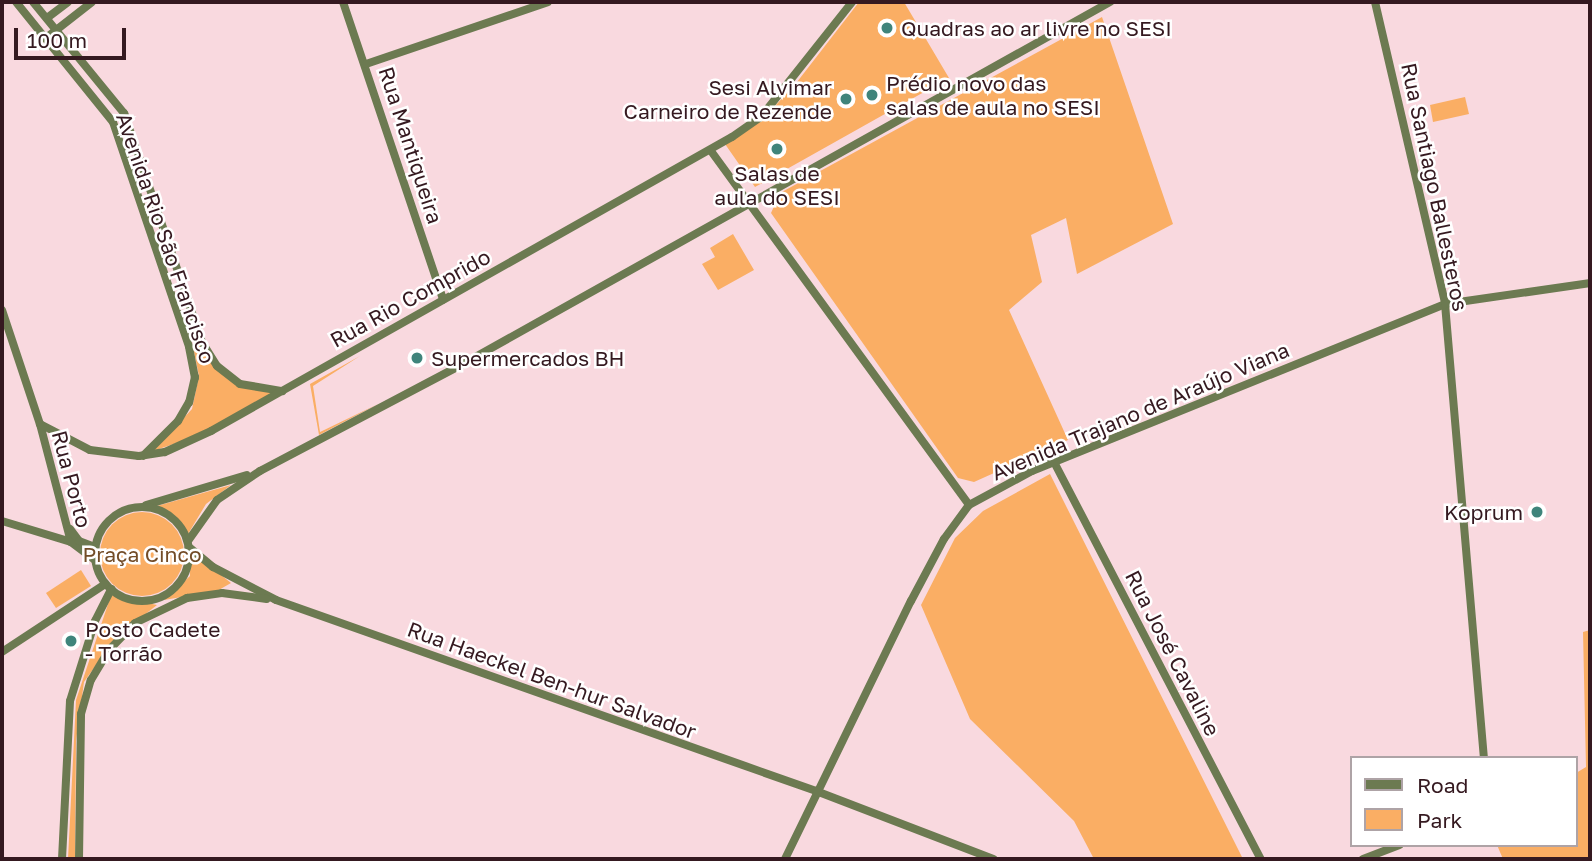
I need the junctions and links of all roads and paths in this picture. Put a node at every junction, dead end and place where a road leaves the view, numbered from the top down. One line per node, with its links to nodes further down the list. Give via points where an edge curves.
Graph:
1 (16, 2): 12 (street, Avenida Rio São Francisco)
2 (33, 2): 10 (street, Avenida Rio São Francisco)
3 (68, 2): 10 (street)
4 (92, 2): 11 (street)
5 (343, 2): 13 (street, Rua Mantiqueira)
6 (548, 2): 13 (street)
7 (852, 2): 14 (street, Rua Rio Comprido, via 761,117)
8 (1110, 2): 15 (street)
9 (1375, 2): 18 (street, Rua Santiago Ballesteros)
10 (47, 18): 11 (street, Avenida Rio São Francisco)
11 (58, 30): 12 (street); 20 (street, Avenida Rio São Francisco, via 124,113)
12 (46, 38): 21 (street, Avenida Rio São Francisco, via 113,122)
13 (366, 64): 17 (street, Rua Mantiqueira)
14 (711, 151): 15 (street); 17 (street, Rua Rio Comprido)
15 (750, 204): 26 (street); 27 (street)
16 (1590, 283): 18 (street, Avenida Trajano de Araújo Viana)
17 (443, 300): 22 (street, Rua Rio Comprido)
18 (1445, 304): 25 (street, Avenida Trajano de Araújo Viana); 42 (street, Rua Santiago Ballesteros)
19 (2, 310): 23 (street)
20 (202, 342): 21 (street); 22 (street, Avenida Rio São Francisco, via 216,366 234,381)
21 (189, 347): 24 (street, Avenida Rio São Francisco, via 195,377 190,402)
22 (282, 391): 24 (street, Rua Rio Comprido, via 211,431 165,452)
23 (40, 424): 24 (street, Rua Rio Comprido, via 90,450); 30 (street, Rua Porto)
24 (143, 456)
25 (1054, 462): 27 (street, Avenida Trajano de Araújo Viana); 49 (street, Rua José Cavaline)
26 (260, 471): 28 (street); 32 (street, via 217,500)
27 (969, 505): 43 (street, via 928,570)
28 (142, 506): 32 (street, via 171,516); 33 (street, via 116,514 106,523)
29 (2, 521): 31 (street)
30 (66, 524): 31 (street, Rua Porto); 33 (street, via 79,541)
31 (71, 542): 34 (street)
32 (188, 544): 35 (street, Rua Haeckel Ben-hur Salvador); 38 (street, via 183,576)
33 (95, 547): 34 (street)
34 (95, 560): 36 (street)
35 (234, 578): 37 (street); 39 (street, Rua Haeckel Ben-hur Salvador)
36 (108, 586): 38 (street, via 134,600); 41 (street); 45 (street, via 70,701)
37 (222, 593): 39 (street, Rua Haeckel Ben-hur Salvador); 40 (street, Rua Haeckel Ben-hur Salvador)
38 (161, 597): 40 (street)
39 (276, 600): 43 (street, Rua Haeckel Ben-hur Salvador)
40 (166, 606): 46 (street, Rua Haeckel Ben-hur Salvador, via 135,623 109,650 91,680 81,714)
41 (2, 652)
42 (1484, 756)
43 (817, 791): 47 (street); 48 (street)
44 (1394, 847): 50 (street)
45 (62, 859)
46 (79, 859)
47 (785, 859)
48 (993, 859)
49 (1261, 859)
50 (1363, 859)

